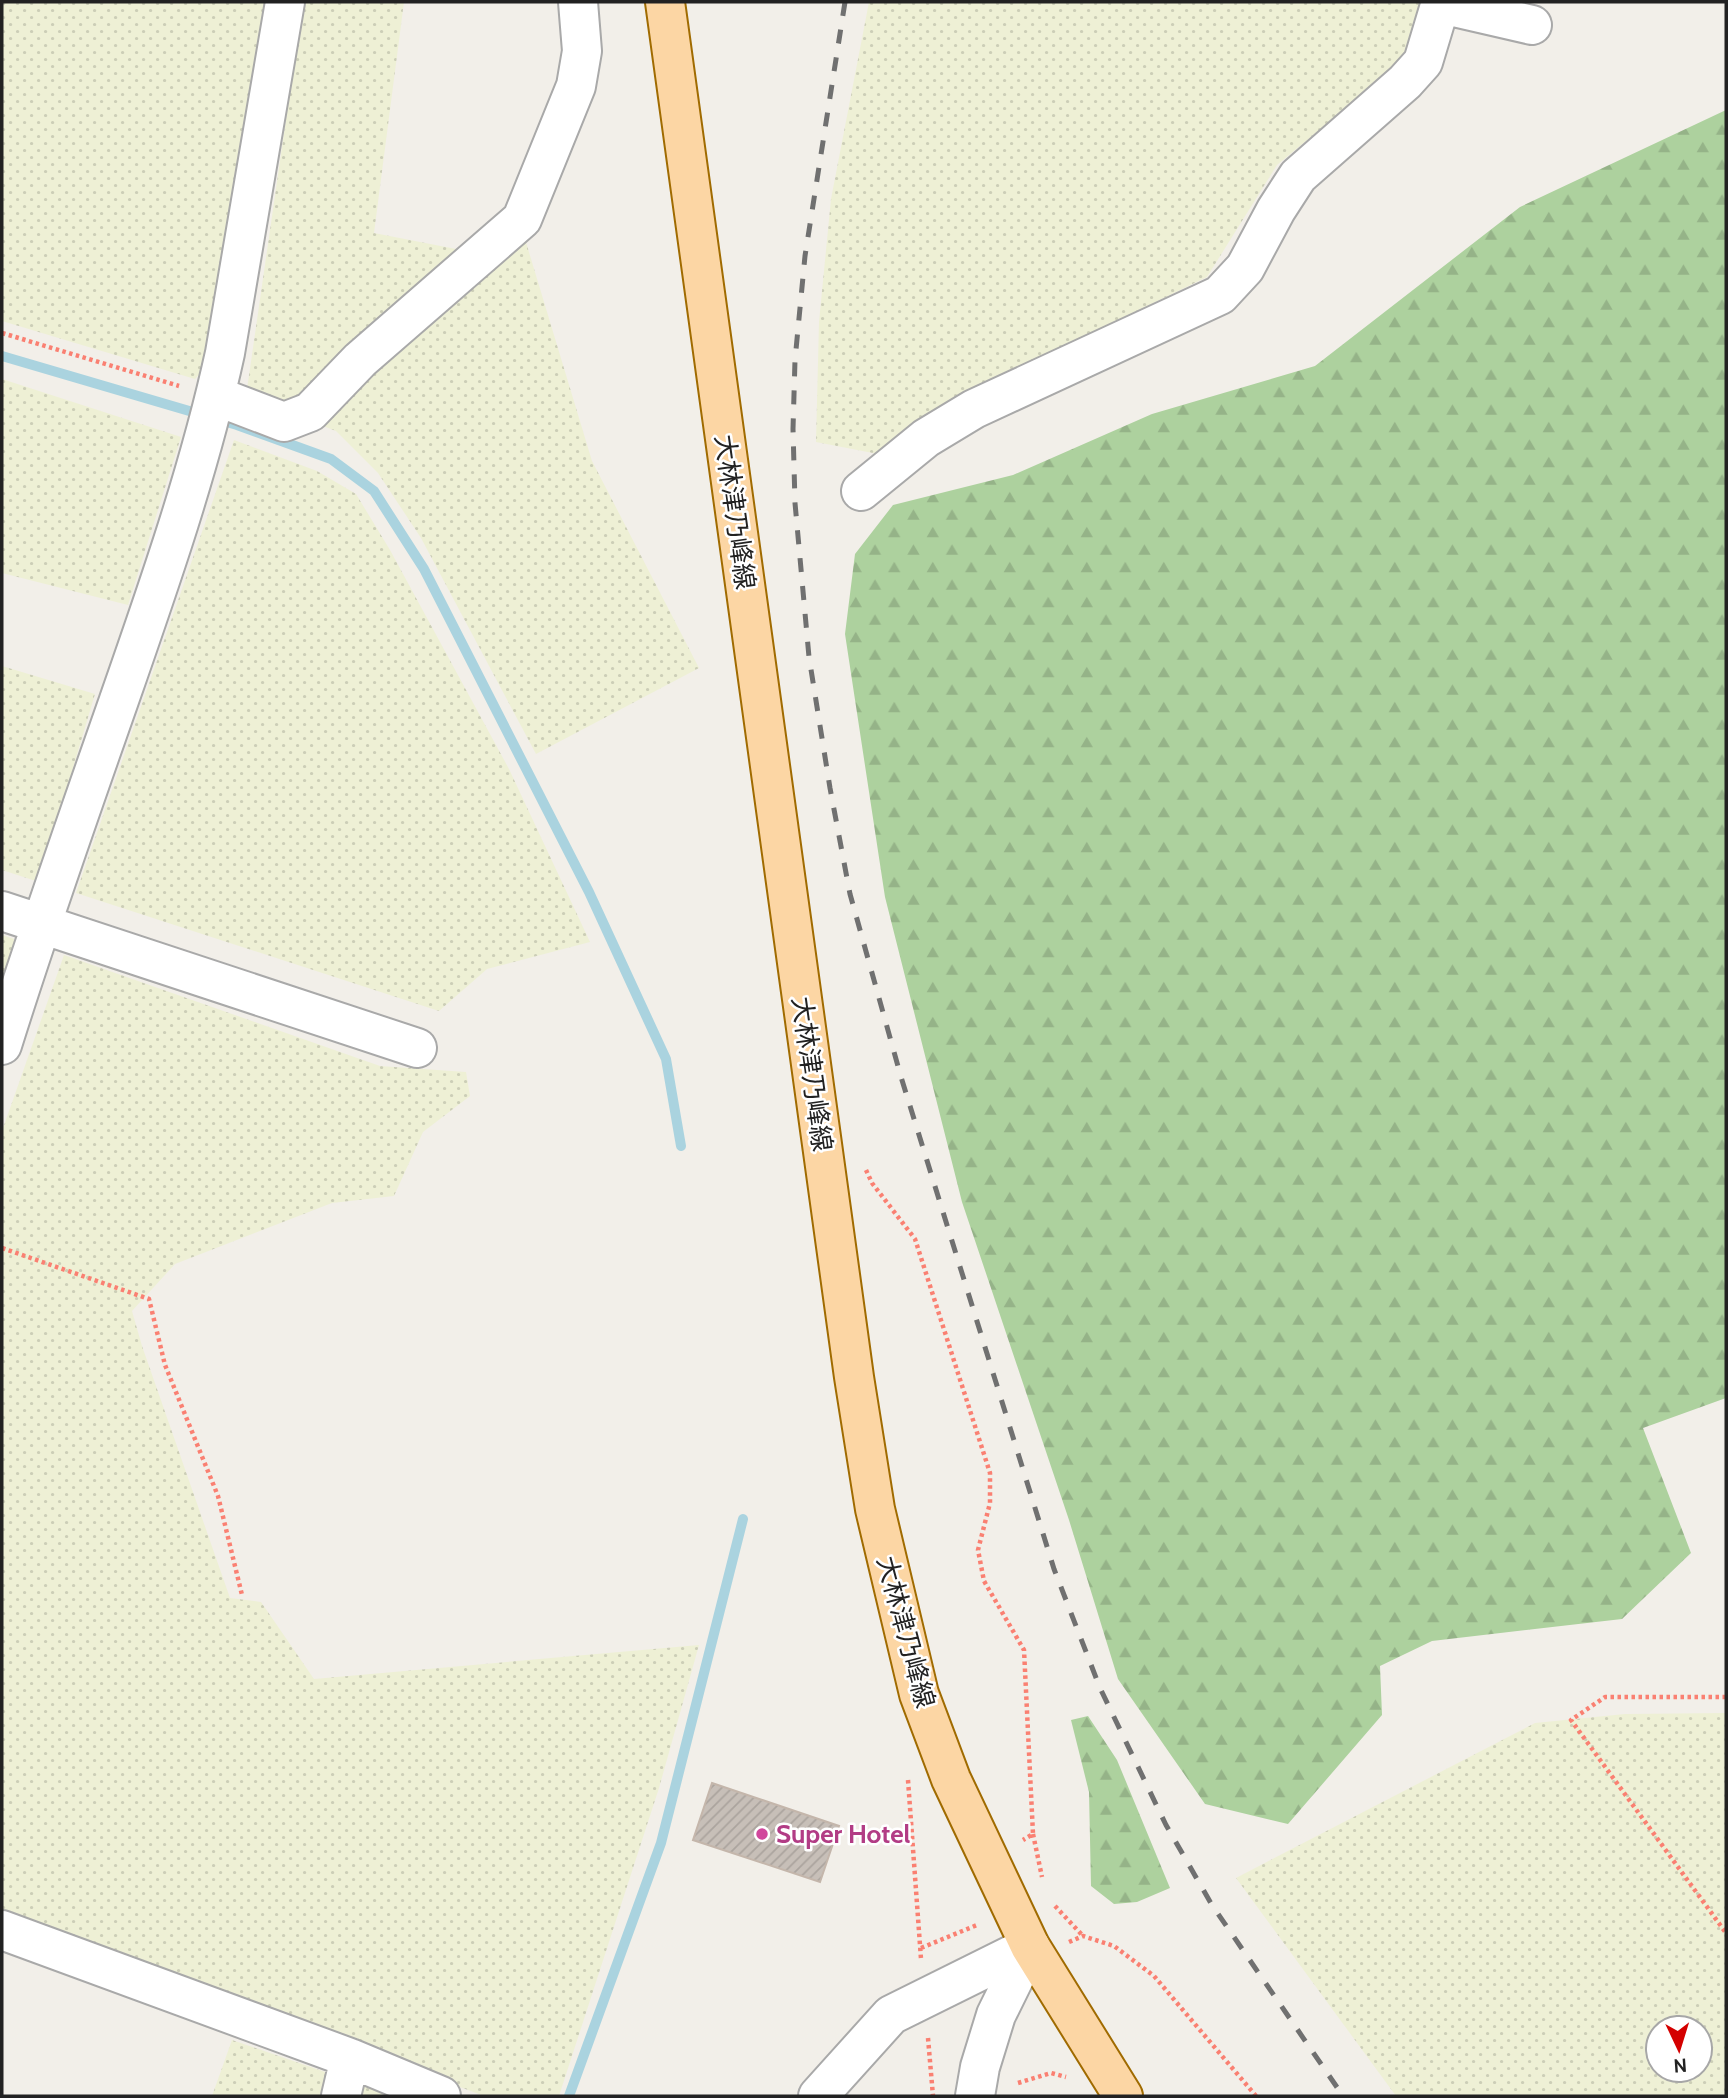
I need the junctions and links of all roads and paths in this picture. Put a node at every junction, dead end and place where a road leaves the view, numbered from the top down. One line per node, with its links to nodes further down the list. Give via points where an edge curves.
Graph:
1 (285, 2): 7 (street)
2 (578, 2): 7 (street, via 582,51 576,86 523,219 359,360 310,412 284,422)
3 (665, 2): 19 (main road, 大林津乃峰線, via 875,1509 919,1694 951,1779)
4 (1441, 3): 5 (street); 8 (street, via 1423,62 1298,176 1245,268 1220,295 974,409 926,438)
5 (1532, 25)
6 (2, 333): 7 (path)
7 (212, 410): 10 (street, via 161,580)
8 (861, 491)
9 (2, 911): 10 (street)
10 (40, 924): 11 (street); 12 (street)
11 (2, 1045)
12 (417, 1048)
13 (860, 1158): 18 (path, via 872,1183 915,1239 990,1473 990,1503 978,1549 984,1581 1024,1650)
14 (2, 1248): 15 (path, via 149,1299 165,1366 218,1496)
15 (242, 1595)
16 (1726, 1697): 23 (path, via 1605,1697 1571,1720)
17 (908, 1778): 26 (path)
18 (1032, 1834): 19 (path); 20 (path)
19 (991, 1863): 25 (main road, 大林津乃峰線)
20 (1044, 1884)
21 (1046, 1896): 24 (path)
22 (2, 1933): 27 (street)
23 (1726, 1933)
24 (1083, 1936): 25 (path); 36 (path, via 1114,1947 1154,1976)
25 (1033, 1951): 26 (street); 34 (street, via 996,2015); 35 (main road, 大林津乃峰線)
26 (925, 1998): 32 (street, via 891,2015); 33 (path)
27 (349, 2058): 30 (street); 31 (street)
28 (1077, 2080): 29 (path, via 1051,2073 1019,2081)
29 (1015, 2089)
30 (341, 2096)
31 (441, 2096)
32 (818, 2096)
33 (933, 2096)
34 (975, 2096)
35 (1123, 2096)
36 (1256, 2096)

